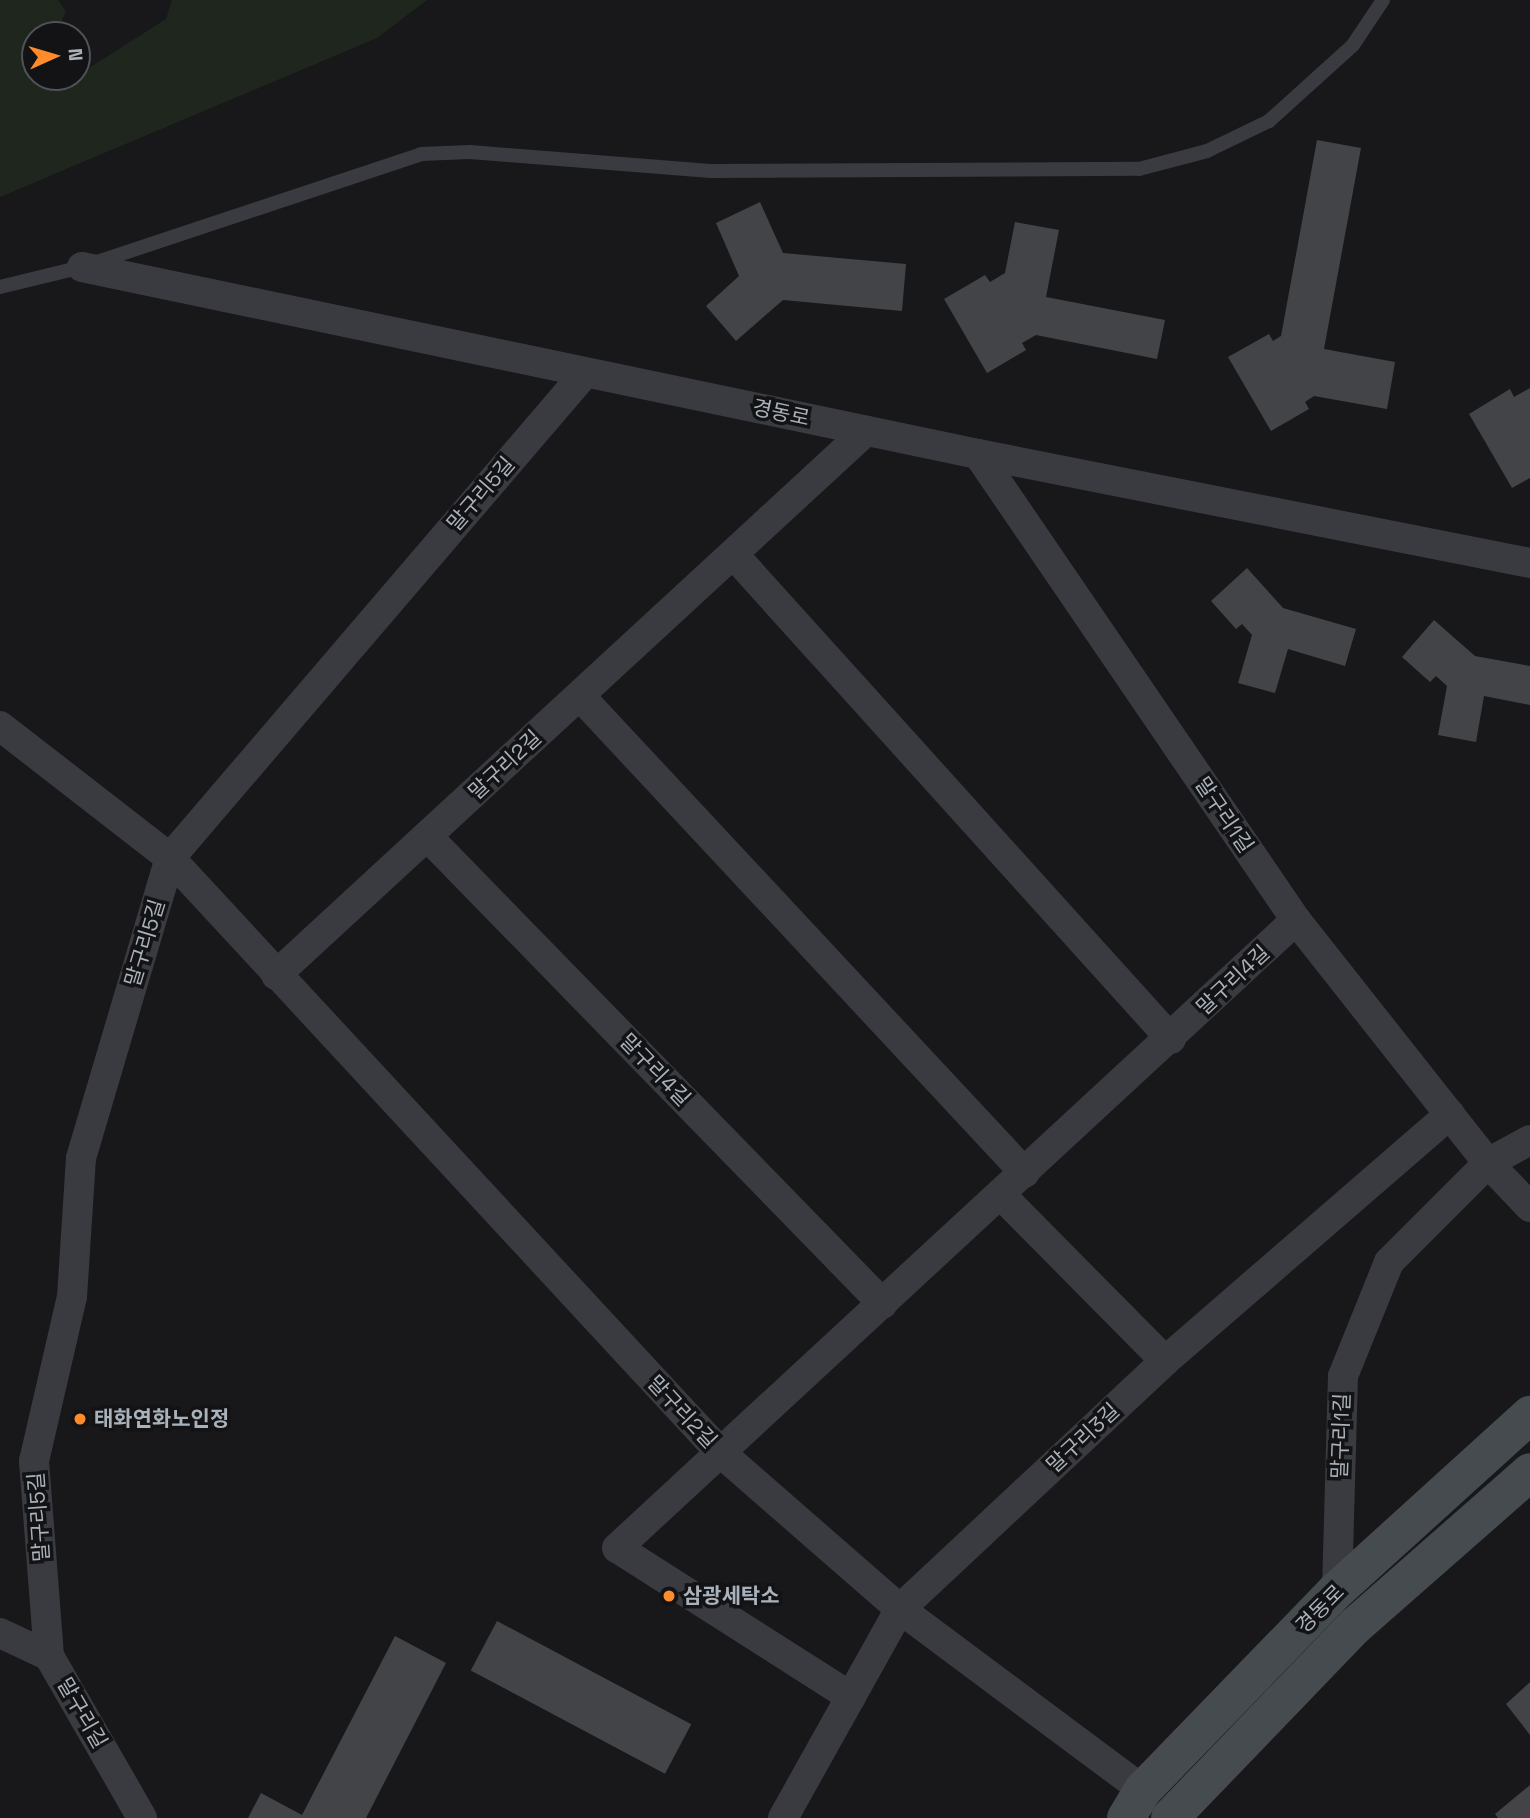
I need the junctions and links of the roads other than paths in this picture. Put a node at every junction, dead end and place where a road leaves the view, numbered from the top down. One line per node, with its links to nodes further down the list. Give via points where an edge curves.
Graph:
1 (1383, 0): 2 (lane, via 1353,45 1269,121 1207,151 1139,169 710,171 470,152 421,154)
2 (82, 267): 3 (lane); 4 (street, 경동로)
3 (0, 287)
4 (585, 373): 5 (street, 경동로); 12 (street, 말구리5길)
5 (866, 431): 6 (street, 경동로); 7 (street, 말구리2길)
6 (978, 454): 8 (street, 경동로); 13 (street, 말구리1길)
7 (734, 555): 9 (street, 말구리2길); 15 (street)
8 (1530, 562)
9 (580, 696): 11 (street, 말구리2길); 19 (street)
10 (0, 726): 12 (street, 말구리2길)
11 (428, 836): 14 (street, 말구리2길); 22 (street, 말구리4길)
12 (170, 858): 14 (street, 말구리2길); 30 (street, 말구리5길, via 81,1158 72,1297 34,1461)
13 (1296, 920): 15 (street, 말구리4길); 16 (street, 말구리1길)
14 (276, 975): 25 (street, 말구리2길)
15 (1171, 1039): 19 (street, 말구리4길)
16 (1450, 1114): 18 (street, 말구리1길); 23 (street, 말구리3길)
17 (1530, 1140): 18 (street, 말구리1길)
18 (1488, 1163): 21 (street, 말구리1길); 27 (street, 말구리1길, via 1389,1262 1343,1376)
19 (1024, 1173): 20 (street, 말구리4길)
20 (1001, 1195): 22 (street, 말구리4길); 23 (street)
21 (1530, 1207)
22 (883, 1304): 25 (street, 말구리4길)
23 (1165, 1361): 28 (street, 말구리3길)
24 (1530, 1415): 27 (street, 경동로)
25 (720, 1453): 28 (street, 말구리2길); 31 (street, 말구리4길, via 617,1548)
26 (1530, 1472): 35 (street, 경동로, via 1355,1626)
27 (1337, 1590): 32 (street, 경동로)
28 (900, 1609): 31 (street, 말구리3길); 32 (street, 말구리2길)
29 (0, 1633): 30 (street, 말구리길)
30 (49, 1656): 33 (street, 말구리길)
31 (851, 1697): 34 (street, 말구리3길)
32 (1135, 1804)
33 (142, 1818)
34 (783, 1818)
35 (1170, 1818)

